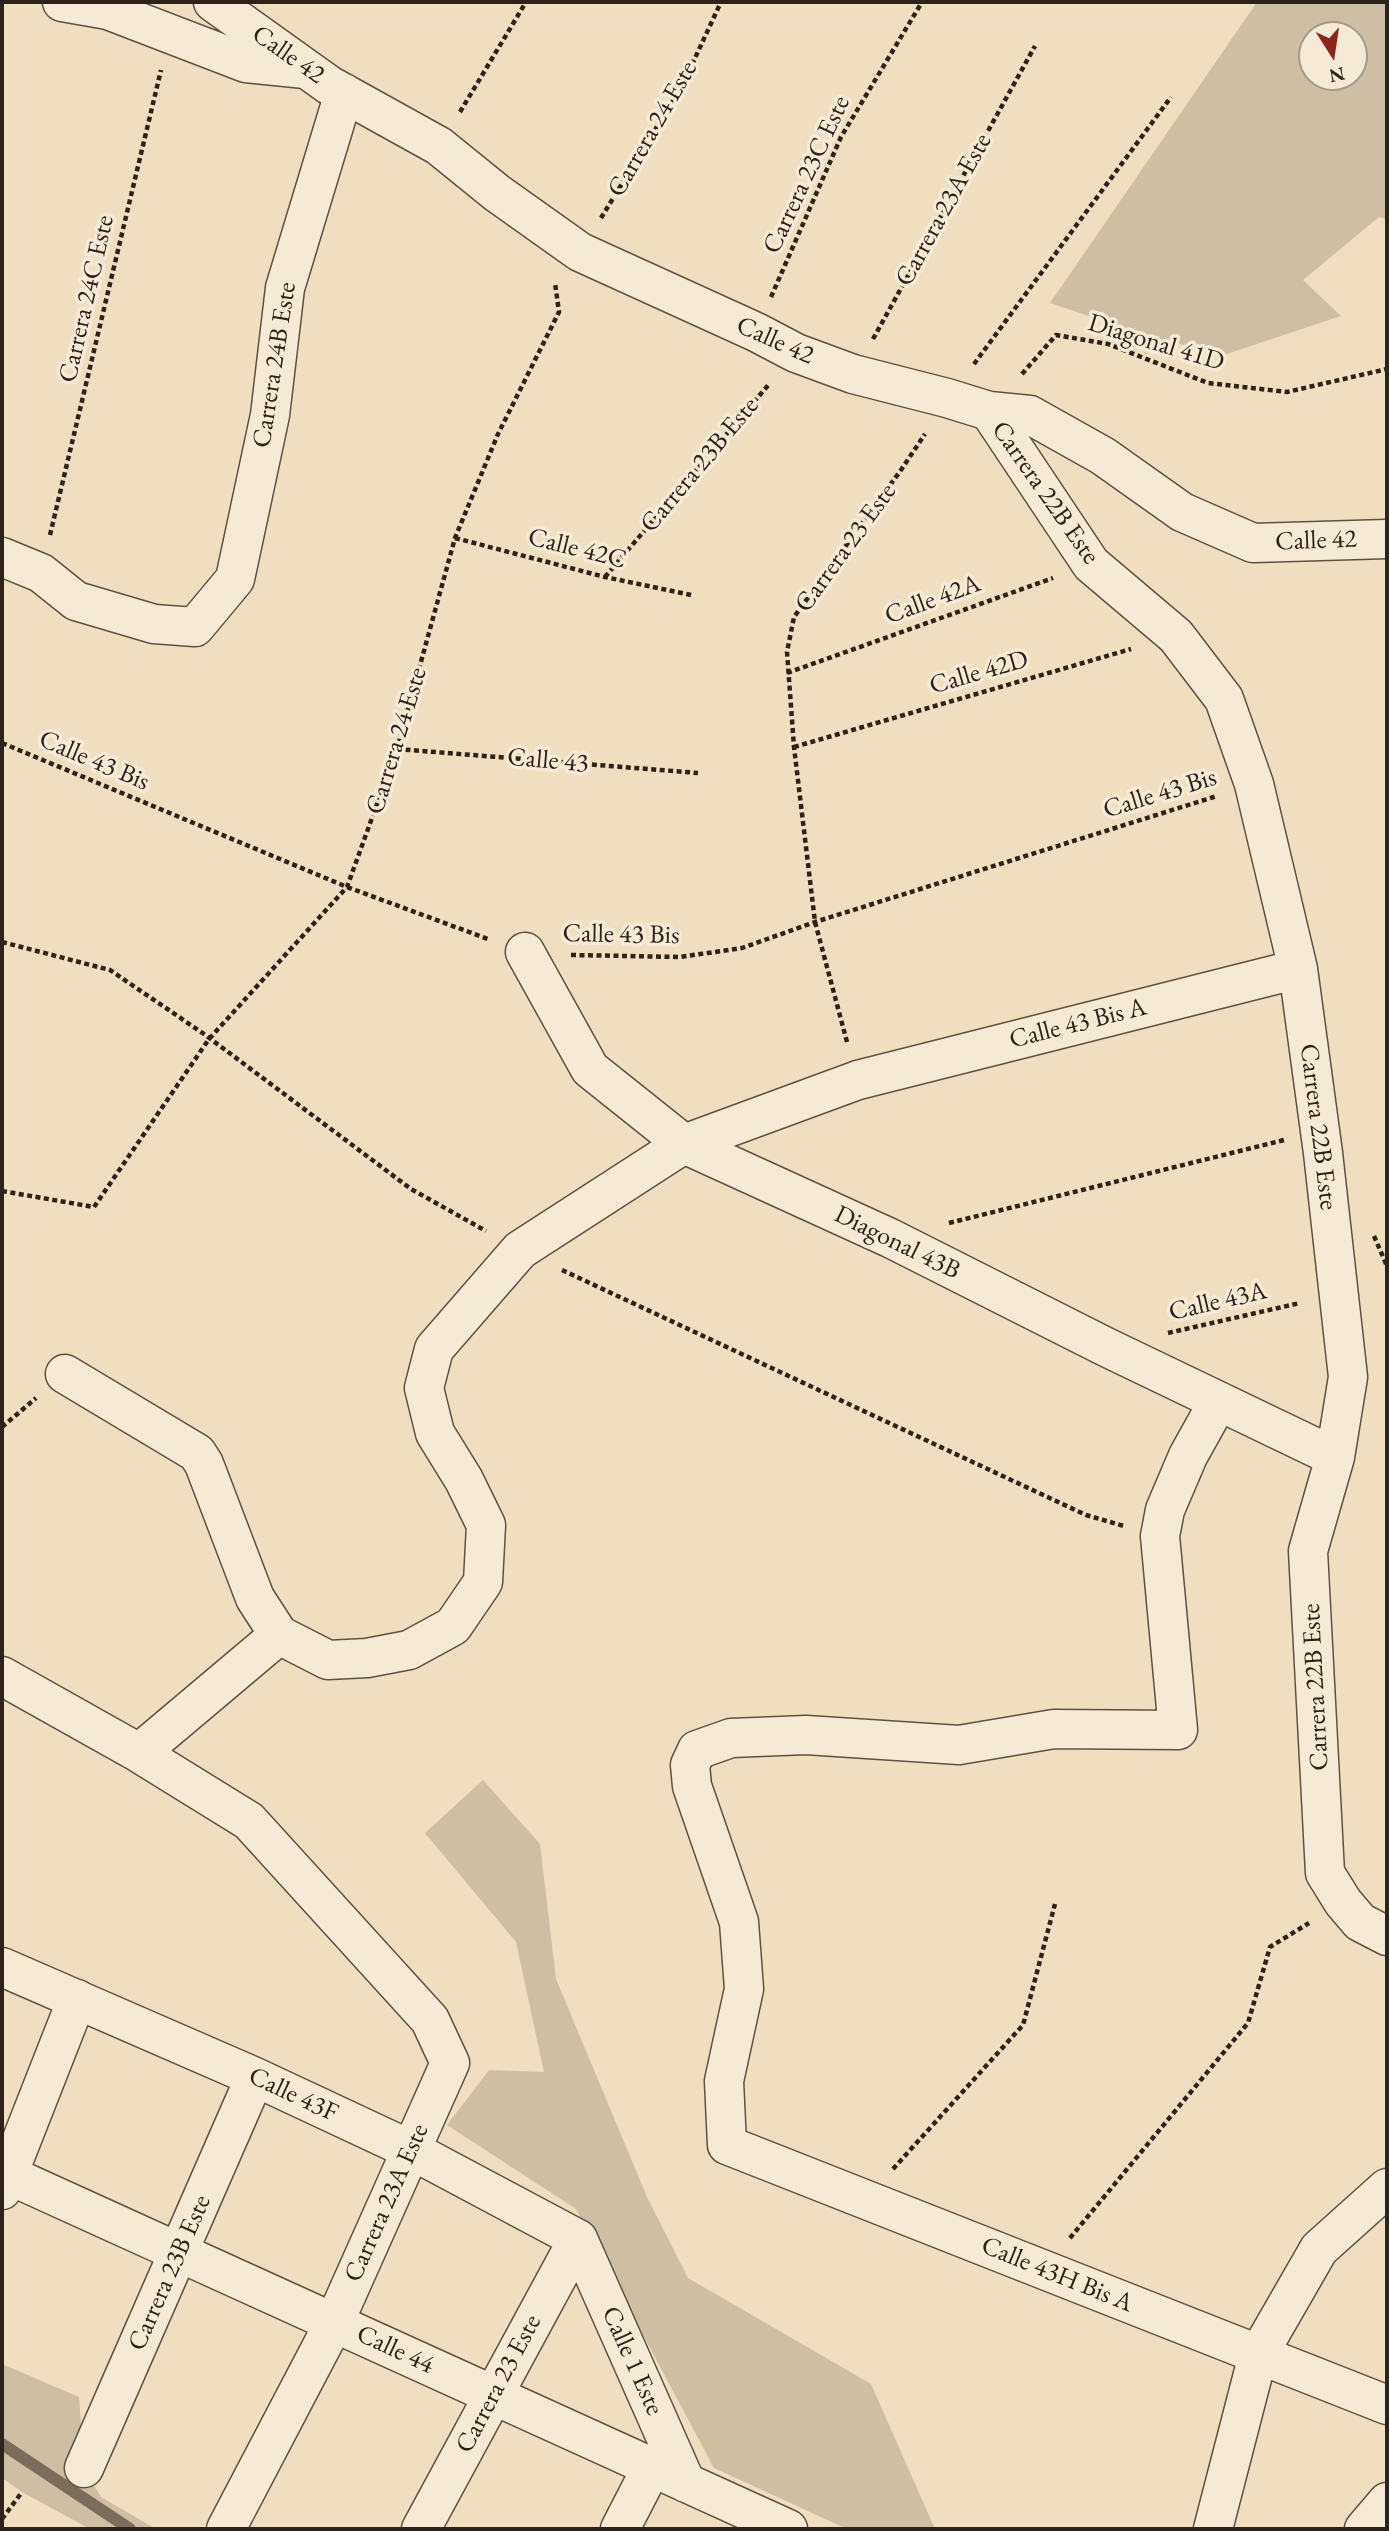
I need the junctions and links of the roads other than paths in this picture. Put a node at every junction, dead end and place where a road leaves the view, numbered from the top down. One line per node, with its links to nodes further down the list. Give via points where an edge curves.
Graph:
1 (62, 2): 3 (street, via 108,10 246,63)
2 (213, 2): 3 (street, Calle 42)
3 (306, 69): 4 (street, Calle 42)
4 (344, 93): 5 (street, Calle 42, via 439,146 497,193 566,264 756,332 853,374); 7 (street, Carrera 24B Este, via 285,288 270,415 236,579 195,627 154,624 76,601 41,573)
5 (989, 411): 6 (street, Calle 42, via 1030,415 1103,456 1182,512 1253,543); 9 (street, Carrera 22B Este, via 1091,564 1176,636 1224,699 1254,784)
6 (1387, 539)
7 (2, 557)
8 (525, 952): 10 (street, Diagonal 43B, via 590,1069)
9 (1298, 969): 10 (street, Calle 43 Bis A, via 858,1080); 13 (street, Carrera 22B Este, via 1348,1377)
10 (684, 1144): 12 (street, Diagonal 43B, via 891,1238); 14 (street, Calle 43 Bis A, via 520,1250 434,1349 424,1388 435,1433 486,1525 483,1582 453,1626 409,1650 367,1658 328,1660)
11 (65, 1374): 14 (street, via 197,1452 255,1598)
12 (1218, 1402): 13 (street, Diagonal 43B); 27 (street, Calle 43H Bis A, via 1188,1456 1165,1510 1160,1536 1178,1730 1054,1729 959,1745 806,1735 743,1737 697,1750 690,1765 692,1786 739,1922 744,1989 724,2081 727,2145)
13 (1335, 1457): 17 (street, Carrera 22B Este, via 1308,1551 1325,1873)
14 (279, 1635): 16 (street)
15 (2, 1676): 16 (street)
16 (139, 1753): 21 (street, Carrera 23A Este, via 250,1821 430,2020 450,2063)
17 (1369, 1918)
18 (2, 1967): 19 (street, Calle 43F)
19 (77, 1999): 20 (street, Calle 43F); 22 (street)
20 (255, 2077): 21 (street, Calle 43F); 25 (street, Carrera 23B Este)
21 (411, 2150): 24 (street, Calle 43F); 26 (street, Carrera 23A Este)
22 (4, 2179): 25 (street, Calle 44)
23 (1387, 2188): 27 (street, via 1319,2249)
24 (578, 2239): 28 (street, Carrera 23 Este); 32 (street, Calle 1 Este)
25 (179, 2252): 26 (street, Calle 44); 30 (street, Carrera 23B Este)
26 (334, 2323): 28 (street, Calle 44); 34 (street, Carrera 23A Este)
27 (1258, 2355): 29 (street, Calle 43H Bis A); 38 (street)
28 (493, 2395): 31 (street, Calle 44); 35 (street, Carrera 23 Este)
29 (1387, 2405)
30 (84, 2468)
31 (652, 2468): 32 (street, Calle 44); 36 (street)
32 (686, 2483): 37 (street, Calle 44)
33 (1387, 2502): 39 (street)
34 (226, 2529)
35 (421, 2529)
36 (620, 2529)
37 (788, 2529)
38 (1213, 2529)
39 (1364, 2529)

